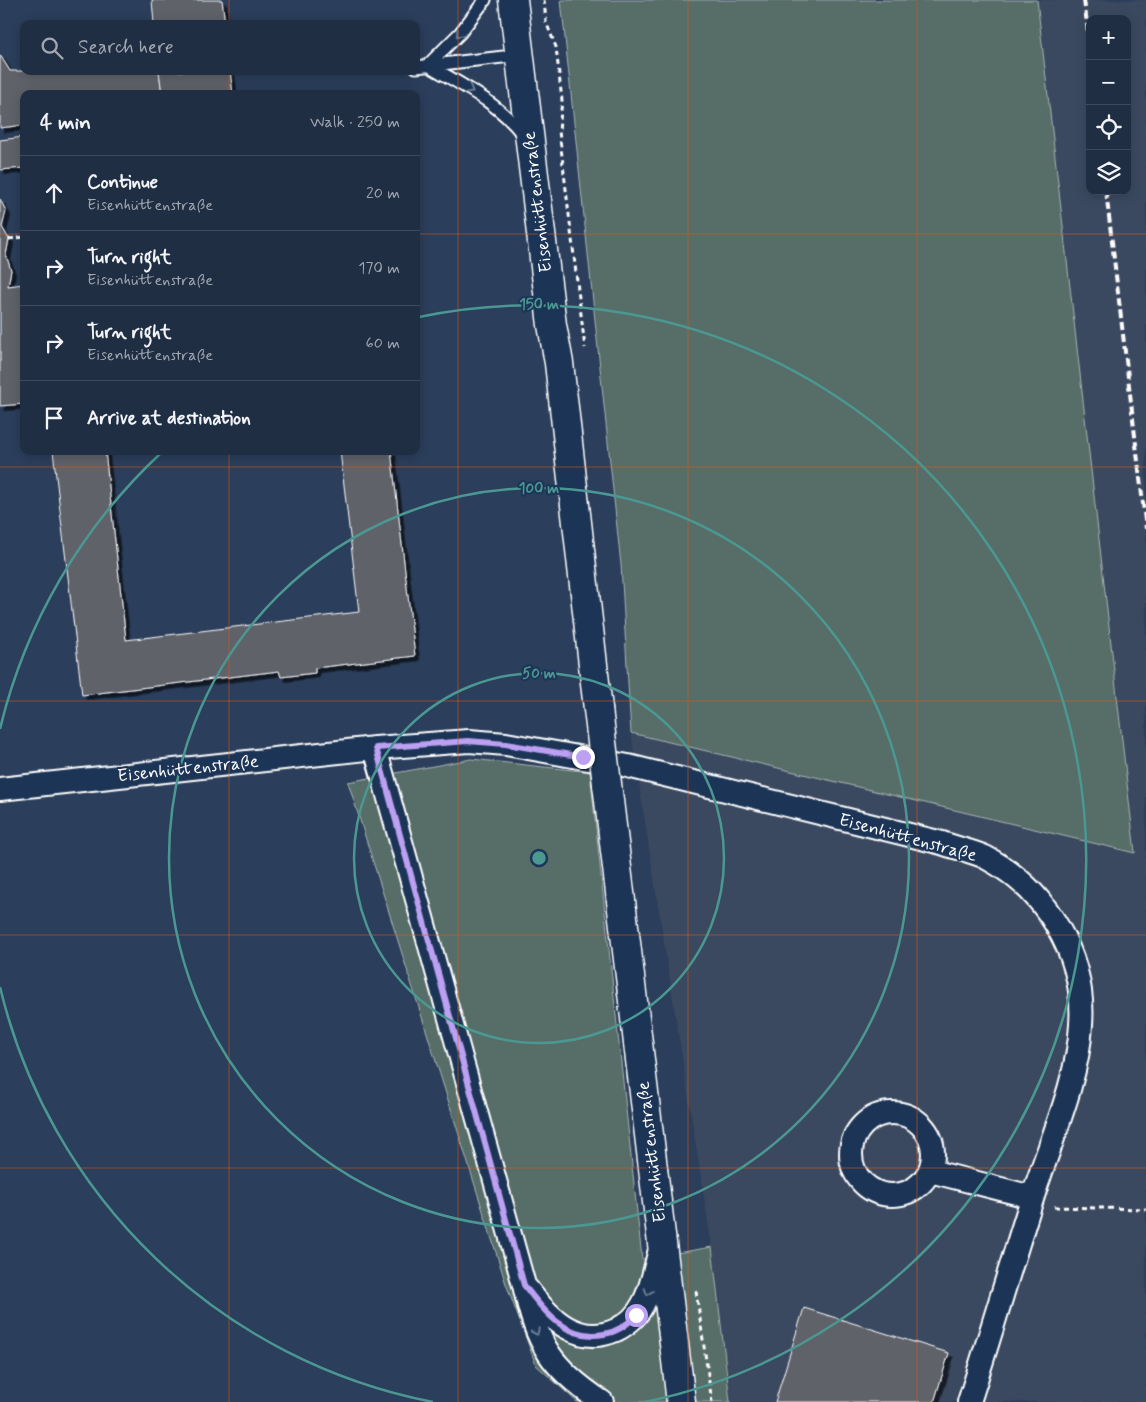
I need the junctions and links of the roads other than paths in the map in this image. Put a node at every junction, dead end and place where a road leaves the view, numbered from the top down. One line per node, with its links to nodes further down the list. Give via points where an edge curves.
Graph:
1 (485, 0): 4 (lane, one-way to 4, via 460,33)
2 (512, 0): 3 (street, Eisenhüttenstraße)
3 (520, 55): 4 (lane); 6 (street, Eisenhüttenstraße)
4 (428, 65): 5 (lane); 6 (lane, one-way to 6, via 490,102 511,119)
5 (420, 66)
6 (530, 144): 11 (street, Eisenhüttenstraße, bridge)
7 (376, 748): 8 (street, Eisenhüttenstraße); 10 (street, Eisenhüttenstraße, via 468,741 592,759 942,844 984,857 1012,875 1037,898 1061,930 1082,991 1081,1026 1069,1088); 12 (street, Eisenhüttenstraße)
8 (0, 789)
9 (930, 1171): 10 (street)
10 (1031, 1202): 15 (street, Eisenhüttenstraße)
11 (662, 1245): 12 (street, Eisenhüttenstraße, one-way to 12, via 643,1305 631,1321 609,1333 587,1335 567,1329 543,1310); 14 (street, Eisenhüttenstraße)
12 (524, 1285): 13 (street, Eisenhüttenstraße, one-way to 13, via 532,1321 550,1357)
13 (602, 1402)
14 (681, 1402)
15 (969, 1402)

